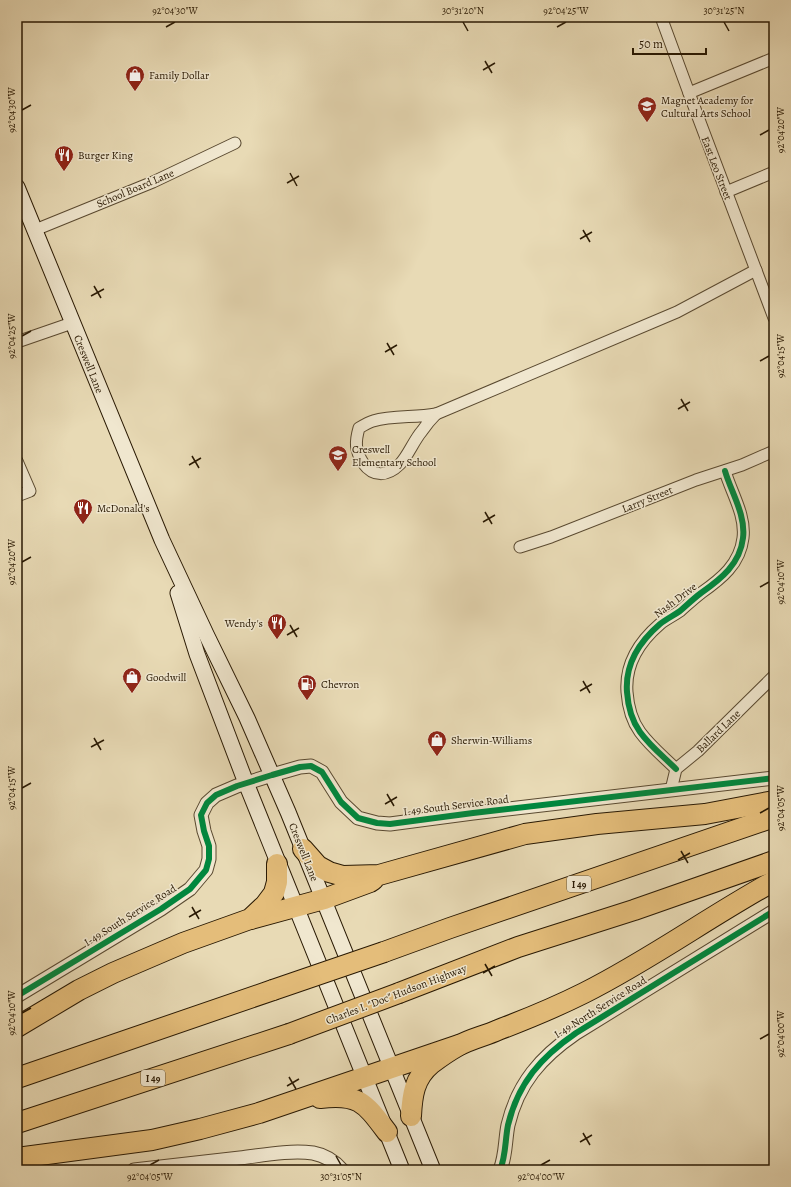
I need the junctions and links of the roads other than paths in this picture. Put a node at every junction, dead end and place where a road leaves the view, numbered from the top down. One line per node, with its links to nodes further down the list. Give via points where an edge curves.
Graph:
1 (661, 17): 3 (street, East Leo Street)
2 (774, 58): 3 (street)
3 (688, 93): 7 (street, East Leo Street)
4 (235, 144): 8 (street, School Board Lane, via 153,182)
5 (774, 172): 7 (street)
6 (17, 187): 8 (main road, Creswell Lane)
7 (726, 192): 9 (street, East Leo Street)
8 (34, 230): 11 (main road, Creswell Lane)
9 (756, 270): 10 (street, East Leo Street); 13 (street, via 677,312)
10 (774, 318)
11 (72, 323): 12 (street); 18 (main road, Creswell Lane)
12 (17, 342)
13 (436, 414): 13 (street, via 422,430 400,464 388,472 378,474 368,469 359,457 355,440 359,428 372,421 386,418)
14 (774, 450): 16 (street, Larry Street)
15 (17, 461): 17 (street, via 30,491)
16 (725, 471): 19 (street, Larry Street, via 696,480 551,538); 21 (street, Nash Drive, via 743,525 743,538 735,561 719,580 660,624 644,640 636,650 628,673 626,686 630,710 640,732)
17 (17, 496)
18 (162, 540): 22 (main road, Creswell Lane); 24 (main road, Creswell Lane, via 197,654)
19 (520, 547)
20 (774, 676): 21 (street, Ballard Lane, via 698,751)
21 (676, 769): 25 (street)
22 (272, 775): 24 (street, I-49 South Service Road); 25 (street, I-49 South Service Road, via 311,766 322,772 341,802 358,818 390,824); 28 (main road, Creswell Lane)
23 (774, 778): 25 (street, I-49 South Service Road)
24 (246, 783): 30 (main road, Creswell Lane); 37 (street, I-49 South Service Road, via 216,795 207,803 202,815 209,858 206,870 190,889)
25 (671, 790)
26 (774, 801): 31 (highway, via 705,814 525,834)
27 (774, 817): 42 (highway, I 49, bridge)
28 (304, 849): 31 (highway, via 318,866 328,872 343,876); 33 (main road, Creswell Lane)
29 (774, 862): 45 (highway, Charles I. "Doc" Hudson Highway / I 49, bridge, via 518,947 289,1034)
30 (277, 864): 34 (main road, Creswell Lane); 36 (highway, via 274,893)
31 (379, 875): 33 (highway, via 370,882)
32 (774, 880): 39 (highway, via 616,977 540,1013)
33 (324, 899): 34 (highway); 40 (main road, Creswell Lane)
34 (295, 907): 36 (highway); 41 (main road, Creswell Lane)
35 (774, 911): 52 (street, I-49 North Service Road, via 558,1045 543,1059 522,1087 515,1103 508,1125)
36 (250, 919): 38 (highway, via 183,943 113,973)
37 (17, 996)
38 (17, 1027)
39 (458, 1045): 40 (highway); 44 (highway, via 422,1072 412,1094)
40 (391, 1068): 41 (highway); 44 (main road, Creswell Lane)
41 (364, 1077): 43 (highway); 46 (main road, Creswell Lane)
42 (17, 1078)
43 (283, 1105): 46 (highway, via 335,1096 350,1098 370,1109); 47 (highway, via 220,1124 152,1140)
44 (411, 1116): 51 (main road, Creswell Lane)
45 (17, 1123)
46 (387, 1132): 50 (main road, Creswell Lane)
47 (17, 1158)
48 (134, 1170): 49 (street, via 303,1152 327,1158)
49 (342, 1170)
50 (402, 1170)
51 (433, 1170)
52 (500, 1170)

